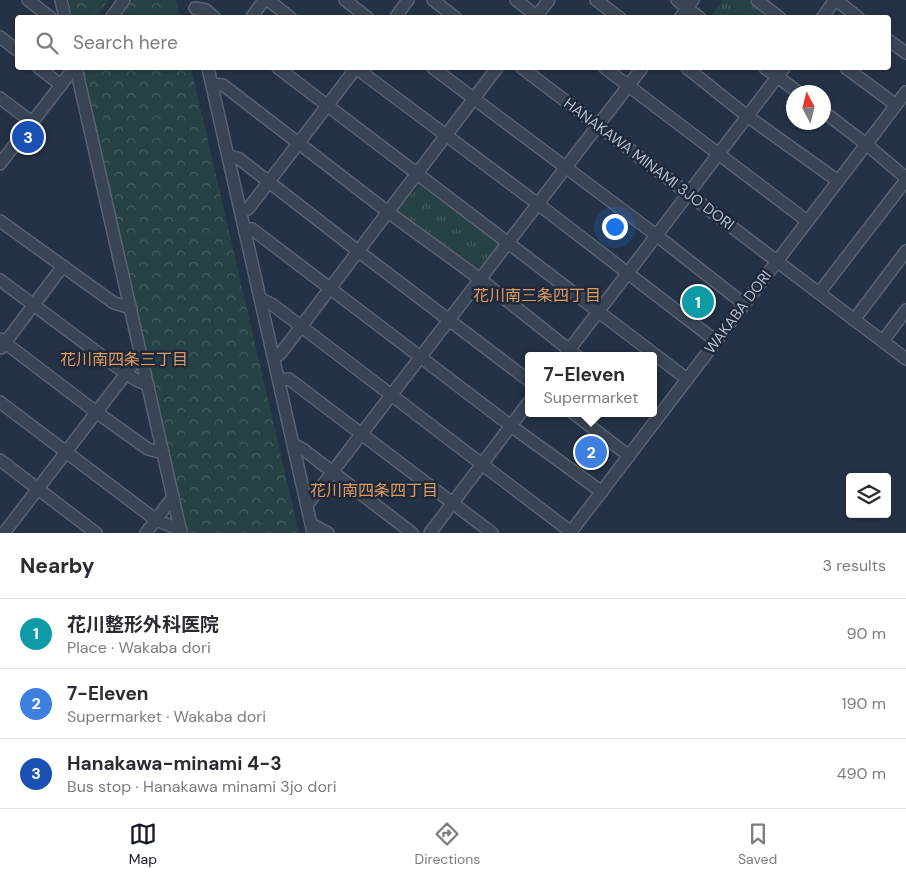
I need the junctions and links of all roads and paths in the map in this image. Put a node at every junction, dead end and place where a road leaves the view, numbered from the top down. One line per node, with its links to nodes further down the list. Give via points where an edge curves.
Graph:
1 (28, 0): 16 (street)
2 (61, 0): 17 (street)
3 (124, 0): 18 (street)
4 (266, 0): 20 (street); 21 (street)
5 (345, 0): 22 (street)
6 (408, 0): 23 (street)
7 (433, 0): 24 (street)
8 (516, 0): 25 (street)
9 (549, 0): 26 (street)
10 (596, 0): 27 (street)
11 (677, 0): 14 (street)
12 (757, 0): 30 (street)
13 (836, 0): 31 (street); 32 (street)
14 (690, 4): 28 (street); 29 (street)
15 (195, 8): 19 (street)
16 (47, 15)
17 (64, 15)
18 (113, 15)
19 (212, 15)
20 (254, 15)
21 (287, 15)
22 (364, 15)
23 (397, 15)
24 (452, 15)
25 (535, 15)
26 (538, 15)
27 (616, 15)
28 (682, 15)
29 (698, 15)
30 (776, 15)
31 (824, 15)
32 (855, 15)
33 (0, 37): 35 (street)
34 (891, 42): 36 (street)
35 (15, 49)
36 (906, 53)
37 (41, 70): 53 (street)
38 (73, 70): 53 (street)
39 (75, 70): 97 (street)
40 (208, 70): 52 (street)
41 (281, 70): 59 (street)
42 (354, 70): 59 (street)
43 (359, 70): 65 (street)
44 (435, 70): 58 (street)
45 (495, 70): 58 (street)
46 (525, 70): 64 (street, HANAKAWA MINAMI 3JO DORI)
47 (609, 70): 54 (street)
48 (640, 70): 54 (street)
49 (690, 70): 61 (street)
50 (849, 70): 60 (street)
51 (780, 72): 55 (street); 61 (street)
52 (212, 84): 66 (street, via 223,85); 69 (street)
53 (60, 85): 63 (street)
54 (629, 85): 64 (street); 68 (street)
55 (792, 85)
56 (906, 92): 60 (street, WAKABA DORI)
57 (0, 98): 63 (street)
58 (473, 99): 65 (street); 71 (street)
59 (327, 105): 66 (street); 72 (street)
60 (896, 105): 67 (street, WAKABA DORI)
61 (747, 116): 68 (street); 74 (street)
62 (831, 117): 67 (street)
63 (32, 122): 70 (street)
64 (598, 125): 71 (street); 76 (street, HANAKAWA MINAMI 3JO DORI)
65 (446, 136): 72 (street); 77 (street)
66 (298, 143): 75 (street); 79 (street)
67 (866, 144): 73 (street); 74 (street, WAKABA DORI)
68 (718, 153): 76 (street); 81 (street)
69 (228, 156): 75 (street, via 238,158); 78 (street)
70 (0, 162)
71 (566, 167): 77 (street); 83 (street)
72 (417, 174): 79 (street); 84 (street)
73 (906, 179): 93 (street)
74 (838, 181): 81 (street, WAKABA DORI)
75 (269, 182): 78 (street, via 248,209); 85 (street)
76 (688, 193): 83 (street); 87 (street, HANAKAWA MINAMI 3JO DORI)
77 (538, 204): 84 (street); 89 (street)
78 (241, 212): 82 (street)
79 (388, 212): 85 (street); 90 (street)
80 (0, 221): 88 (street)
81 (807, 221): 87 (street, WAKABA DORI)
82 (245, 230): 92 (street, via 252,229); 94 (street)
83 (656, 235): 89 (street); 95 (street)
84 (508, 242): 90 (street); 99 (street)
85 (358, 251): 92 (street); 100 (street)
86 (906, 251): 101 (street)
87 (777, 261): 93 (street, HANAKAWA MINAMI 3JO DORI); 95 (street, WAKABA DORI)
88 (63, 266): 96 (street); 97 (street, via 114,303)
89 (627, 274): 99 (street); 103 (street)
90 (480, 279): 100 (street); 106 (street)
91 (0, 280): 96 (street)
92 (330, 288): 102 (street); 110 (street)
93 (818, 292): 101 (street, HANAKAWA MINAMI 3JO DORI)
94 (260, 299): 102 (street); 112 (street)
95 (744, 304): 103 (street, WAKABA DORI)
96 (34, 305): 105 (street); 114 (street)
97 (131, 308): 109 (street)
98 (906, 310): 104 (street)
99 (598, 311): 107 (street); 108 (street)
100 (449, 319): 110 (street); 115 (street)
101 (854, 320): 104 (street, HANAKAWA MINAMI 3JO DORI)
102 (301, 327): 112 (street); 119 (street)
103 (716, 341): 116 (street, WAKABA DORI)
104 (883, 341): 113 (street, HANAKAWA MINAMI 3JO DORI)
105 (2, 344): 122 (street)
106 (568, 352)
107 (571, 352)
108 (652, 352)
109 (141, 354): 114 (street); 118 (street)
110 (421, 356): 119 (street); 126 (street)
111 (657, 356): 116 (street)
112 (274, 358): 117 (street)
113 (906, 359)
114 (125, 373): 118 (street); 122 (street)
115 (525, 378)
116 (687, 379): 123 (street, WAKABA DORI)
117 (279, 380): 127 (street, via 289,379); 128 (street)
118 (148, 385): 130 (street)
119 (391, 395): 127 (street); 133 (street)
120 (0, 402): 129 (street)
121 (525, 407): 126 (street)
122 (96, 412): 129 (street); 130 (street, via 148,449)
123 (657, 412)
124 (578, 417): 131 (street)
125 (653, 417): 131 (street, WAKABA DORI)
126 (511, 426): 133 (street); 136 (street)
127 (361, 434): 134 (street); 139 (street)
128 (293, 444): 134 (street); 138 (street)
129 (66, 451): 135 (street); 140 (street)
130 (164, 453): 137 (street)
131 (629, 456): 136 (street, WAKABA DORI)
132 (0, 460): 135 (street)
133 (483, 463): 139 (street); 144 (street)
134 (332, 472): 138 (street); 148 (street)
135 (37, 489): 142 (street); 145 (street)
136 (602, 492): 144 (street, WAKABA DORI)
137 (174, 498): 140 (street); 143 (street)
138 (307, 504): 141 (street)
139 (452, 504): 149 (street); 150 (street)
140 (156, 520): 143 (street); 146 (street)
141 (312, 529): 147 (street)
142 (5, 530)
143 (181, 531)
144 (571, 532)
145 (96, 533)
146 (146, 533)
147 (328, 533)
148 (412, 533)
149 (430, 533)
150 (492, 533)

